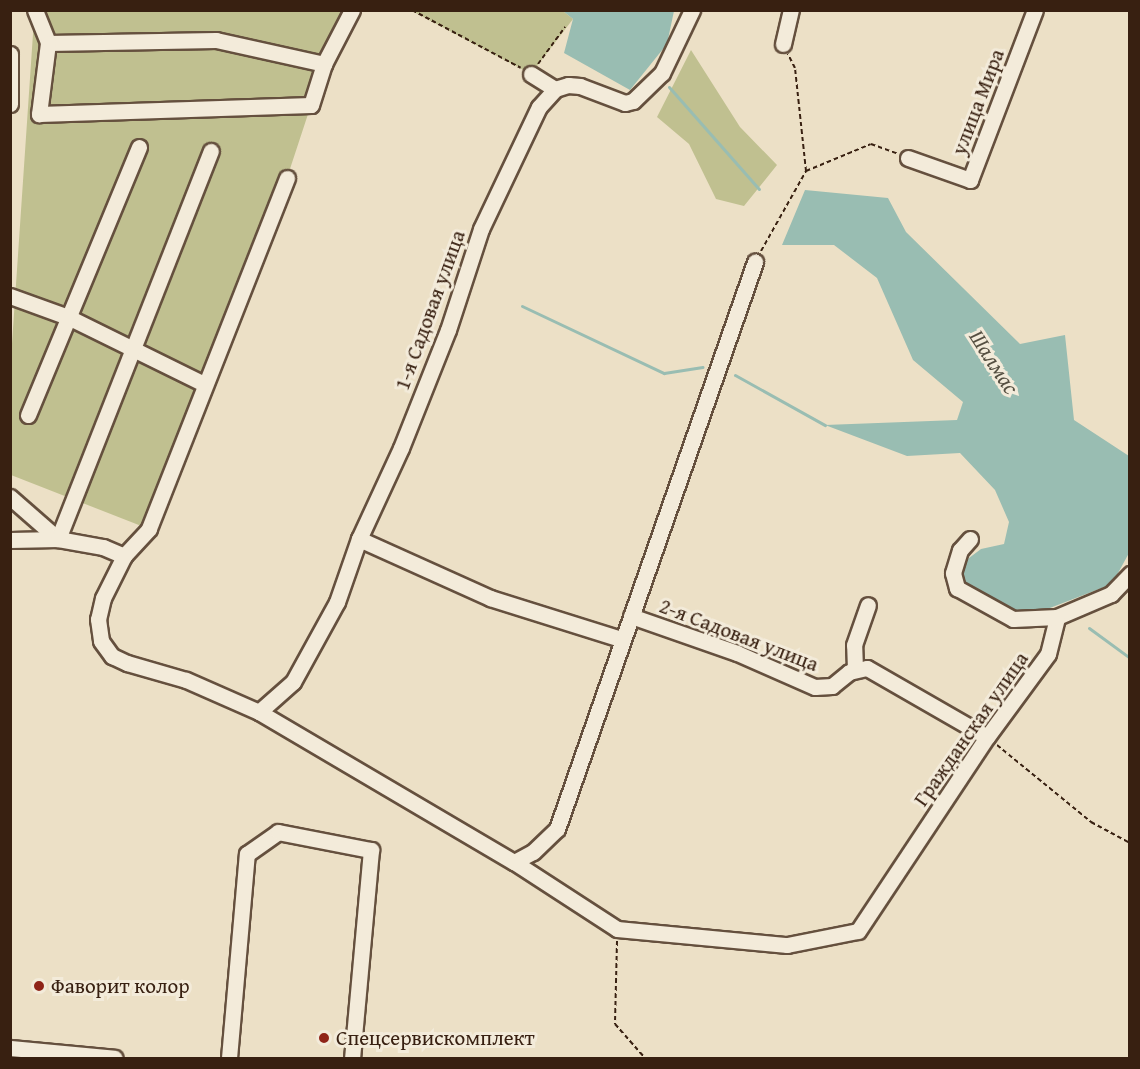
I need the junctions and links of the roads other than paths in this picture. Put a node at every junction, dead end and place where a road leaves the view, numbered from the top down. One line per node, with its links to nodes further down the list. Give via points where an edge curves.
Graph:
1 (35, 10): 6 (street)
2 (352, 10): 9 (street)
3 (692, 10): 11 (street, via 662,73 633,101 616,101 580,86)
4 (791, 10): 7 (street)
5 (1035, 10): 15 (street, улица Мира, via 970,180)
6 (48, 43): 9 (street, via 216,40); 9 (street, via 39,114 311,105)
7 (783, 44)
8 (10, 54): 12 (street)
9 (324, 64)
10 (531, 74): 11 (street)
11 (555, 89): 25 (street, 1-я Садовая улица, via 538,107 481,229 444,341)
12 (10, 104)
13 (139, 147): 19 (street)
14 (211, 151): 20 (street)
15 (908, 158)
16 (288, 178): 21 (street)
17 (754, 261): 31 (street, 2-я Садовая улица)
18 (10, 296): 19 (street)
19 (68, 317): 20 (street); 22 (street)
20 (131, 351): 21 (street); 24 (street)
21 (204, 384): 28 (street, via 149,529)
22 (28, 415)
23 (10, 497): 24 (street)
24 (58, 539): 27 (street); 28 (street, via 103,547)
25 (359, 539): 33 (street, via 490,598); 35 (street, 1-я Садовая улица, via 337,602 306,663 293,682)
26 (970, 539): 32 (street, via 960,550 953,573 957,588 1013,619)
27 (10, 540)
28 (124, 556): 35 (street, via 103,598 98,619 106,651 127,663 186,680)
29 (1130, 574): 32 (street, via 1112,594)
30 (868, 605): 34 (street, via 854,645)
31 (631, 616): 33 (street, 2-я Садовая улица); 34 (street, 2-я Садовая улица, via 737,653 814,687 832,686)
32 (1057, 617): 36 (street, Гражданская улица, via 1048,654)
33 (621, 639): 37 (street, 2-я Садовая улица, via 557,829 533,852)
34 (855, 669): 36 (street, via 880,672)
35 (258, 712): 37 (street)
36 (987, 737): 37 (street, Гражданская улица, via 858,931 787,945 617,929)
37 (514, 862)
38 (10, 1048): 39 (street)
39 (115, 1059)
40 (229, 1059): 41 (street, via 248,854 278,832 371,850)
41 (352, 1059)

